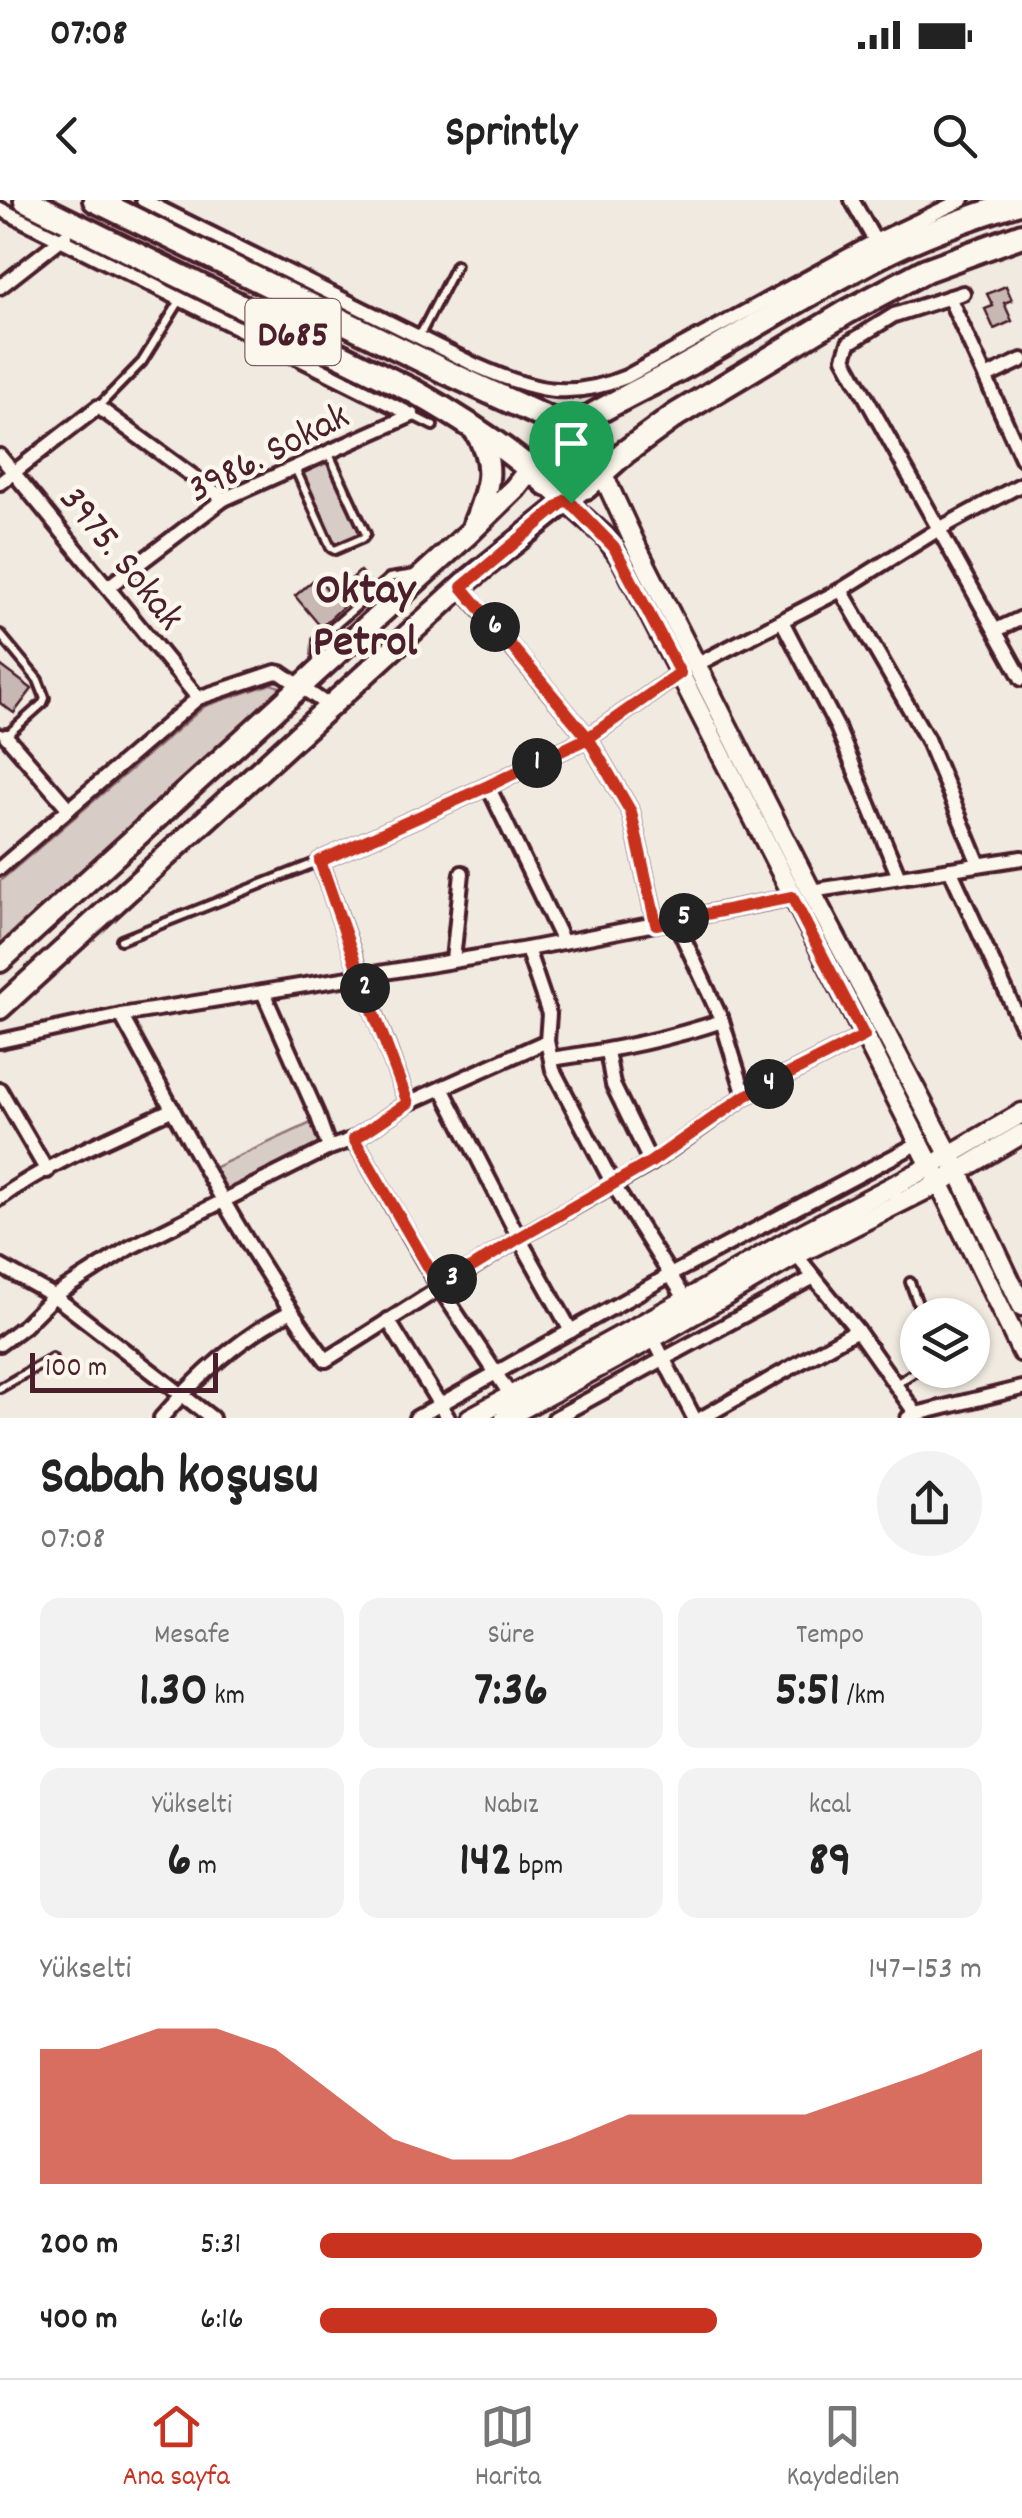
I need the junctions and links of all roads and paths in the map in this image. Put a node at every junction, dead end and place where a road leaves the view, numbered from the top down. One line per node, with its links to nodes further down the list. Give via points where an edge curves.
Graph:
1 (26, 200): 8 (highway, D685)
2 (96, 200): 14 (highway, D685)
3 (143, 200): 14 (street)
4 (852, 200): 10 (street)
5 (1022, 200): 6 (highway)
6 (971, 207): 10 (highway)
7 (0, 209): 8 (street)
8 (69, 232): 12 (street); 13 (street); 19 (highway, D685)
9 (1022, 235): 27 (highway, via 926,270)
10 (879, 248): 14 (street, via 626,377 585,391 518,383); 21 (highway)
11 (456, 265): 14 (lane)
12 (0, 287)
13 (181, 300): 17 (lane, via 142,362); 18 (street)
14 (414, 346): 21 (highway, D685)
15 (1022, 360): 16 (street)
16 (986, 378): 24 (street); 31 (street, via 956,295 894,315 849,343 844,358)
17 (98, 407): 26 (street); 30 (street)
18 (412, 415): 20 (lane); 22 (street, 3986. Sokak)
19 (470, 423): 27 (highway, D685); 32 (main road, via 489,472)
20 (433, 426)
21 (567, 430): 27 (highway, D685)
22 (328, 452): 25 (street, 3986. Sokak); 25 (lane, via 366,536 332,550)
23 (0, 456): 26 (street, 3975. Sokak)
24 (1022, 458)
25 (295, 468): 30 (street, 3986. Sokak)
26 (14, 472): 28 (street); 34 (street, 3975. Sokak)
27 (567, 472): 32 (main road); 33 (main road); 40 (main road, via 587,518 614,547); 40 (main road, via 638,550)
28 (0, 483)
29 (1022, 484): 31 (street)
30 (224, 500): 34 (street, 3986. Sokak)
31 (939, 529): 35 (street); 38 (street)
32 (471, 531): 42 (main road)
33 (462, 587): 44 (main road); 46 (street)
34 (108, 588): 43 (street, 3975. Sokak)
35 (841, 590): 37 (street); 52 (street, via 928,739)
36 (1022, 618): 38 (street)
37 (782, 621): 40 (street); 55 (street, via 837,727)
38 (996, 630): 41 (street)
39 (0, 634): 45 (lane, via 38,680 44,698)
40 (688, 669): 46 (street); 56 (main road)
41 (1022, 679)
42 (309, 680): 43 (street, via 276,672); 44 (street); 63 (main road)
43 (198, 698): 48 (street)
44 (330, 706): 66 (main road)
45 (3, 735): 48 (street)
46 (588, 738): 47 (street); 58 (street, via 631,812)
47 (488, 786): 51 (street); 60 (street)
48 (69, 809): 50 (street)
49 (1022, 858): 52 (street)
50 (3, 859)
51 (320, 861): 59 (lane); 64 (street)
52 (979, 864): 53 (street)
53 (950, 868): 55 (street); 69 (street)
54 (462, 872): 62 (street)
55 (899, 877): 56 (street)
56 (802, 894): 57 (street); 70 (main road); 86 (main road)
57 (674, 920): 58 (street); 68 (street)
58 (656, 924): 60 (street)
59 (121, 940)
60 (563, 942): 61 (street)
61 (527, 949): 62 (street); 72 (street, via 549,1014)
62 (453, 960): 64 (street)
63 (0, 961)
64 (360, 976): 65 (street); 78 (street)
65 (263, 992): 67 (street); 84 (street)
66 (0, 1008)
67 (122, 1015): 71 (street); 79 (street)
68 (722, 1021): 73 (street); 77 (street)
69 (1022, 1026)
70 (864, 1036): 77 (street); 83 (main road)
71 (0, 1041)
72 (548, 1041): 74 (street); 75 (street)
73 (607, 1051): 74 (street); 85 (street, via 613,1085)
74 (551, 1059): 89 (street)
75 (442, 1088): 78 (street); 92 (street)
76 (0, 1090): 87 (street)
77 (745, 1096): 85 (street)
78 (408, 1103): 82 (street)
79 (173, 1109): 87 (street); 91 (street)
80 (1022, 1113): 86 (main road)
81 (1022, 1134): 86 (main road)
82 (354, 1139): 84 (street); 98 (street)
83 (919, 1143): 88 (main road); 95 (street)
84 (329, 1148): 91 (street)
85 (651, 1162): 89 (street)
86 (954, 1162): 88 (main road); 102 (main road)
87 (46, 1171): 90 (street)
88 (935, 1175): 93 (main road); 101 (main road, via 788,1241); 109 (main road)
89 (613, 1184): 92 (street); 95 (street)
90 (0, 1198)
91 (221, 1201): 99 (street); 103 (street)
92 (519, 1238): 98 (street); 106 (street)
93 (796, 1255): 96 (street); 107 (main road)
94 (0, 1266): 99 (street)
95 (670, 1276): 101 (street); 106 (street)
96 (814, 1277): 105 (street); 111 (street)
97 (910, 1282): 100 (lane)
98 (440, 1287): 104 (street); 112 (street)
99 (54, 1296): 108 (street); 117 (street)
100 (916, 1298)
101 (686, 1300): 118 (main road)
102 (1022, 1306)
103 (290, 1312): 104 (street, via 326,1360); 117 (street, via 222,1355)
104 (388, 1320): 119 (street)
105 (856, 1330): 114 (street); 128 (street)
106 (571, 1331): 112 (street)
107 (653, 1338): 111 (street); 126 (main road)
108 (0, 1344)
109 (1022, 1352)
110 (52, 1358): 115 (lane)
111 (664, 1359): 127 (street); 128 (street)
112 (496, 1373): 118 (street); 119 (street)
113 (900, 1381): 114 (lane)
114 (896, 1384): 120 (street)
115 (0, 1388)
116 (1022, 1388): 120 (street)
117 (182, 1394): 121 (street); 122 (street)
118 (511, 1396): 125 (main road)
119 (440, 1404): 123 (street); 124 (street)
120 (914, 1417)
121 (161, 1418)
122 (212, 1418)
123 (416, 1418)
124 (448, 1418)
125 (470, 1418)
126 (504, 1418)
127 (555, 1418)
128 (698, 1418)

